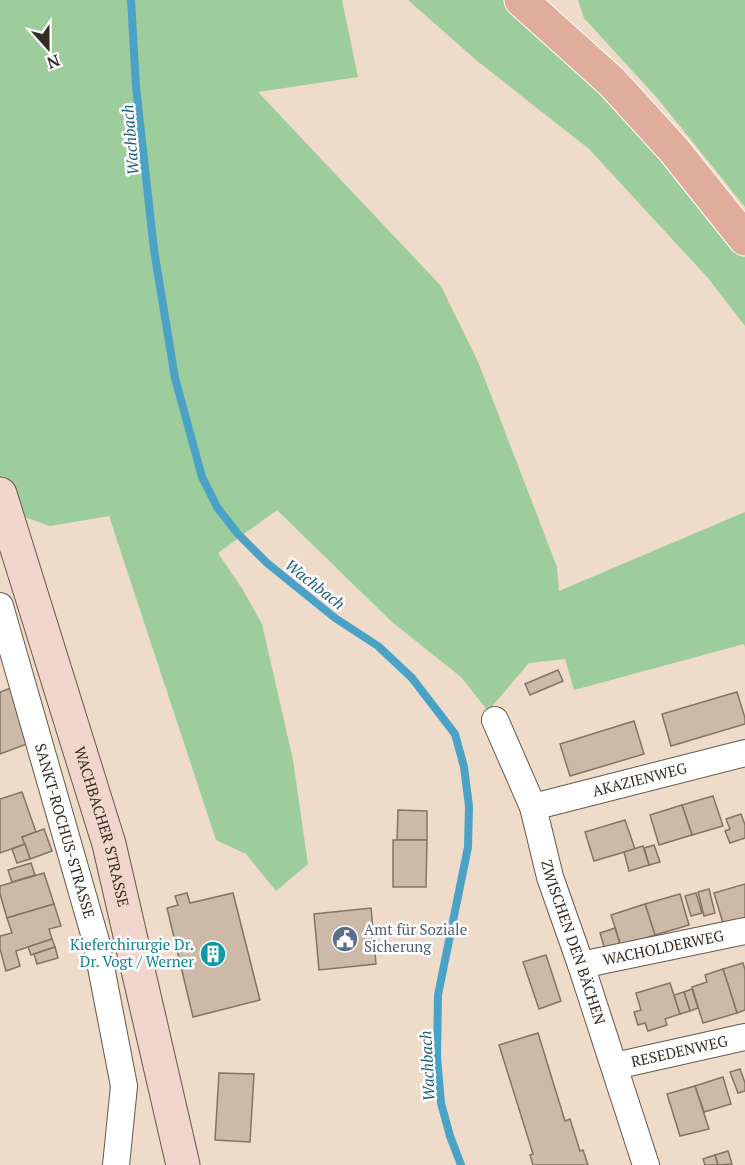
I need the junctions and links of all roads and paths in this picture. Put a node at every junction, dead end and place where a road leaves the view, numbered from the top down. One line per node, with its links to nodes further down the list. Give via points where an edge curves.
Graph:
1 (521, 0): 2 (main road, via 612,82 674,150)
2 (745, 239)
3 (0, 494): 13 (street, WACHBACHER STRASSE, via 109,844)
4 (0, 606): 12 (street, SANKT-ROCHUS-STRASSE, via 96,941 124,1086)
5 (495, 720): 7 (street, ZWISCHEN DEN BÄCHEN)
6 (745, 753): 7 (street, AKAZIENWEG)
7 (532, 807): 9 (street, ZWISCHEN DEN BÄCHEN, via 550,877)
8 (745, 931): 9 (street, WACHOLDERWEG)
9 (581, 965): 11 (street, ZWISCHEN DEN BÄCHEN)
10 (745, 1037): 11 (street, RESEDENWEG)
11 (615, 1066): 14 (street, ZWISCHEN DEN BÄCHEN)
12 (116, 1165)
13 (183, 1165)
14 (645, 1165)

